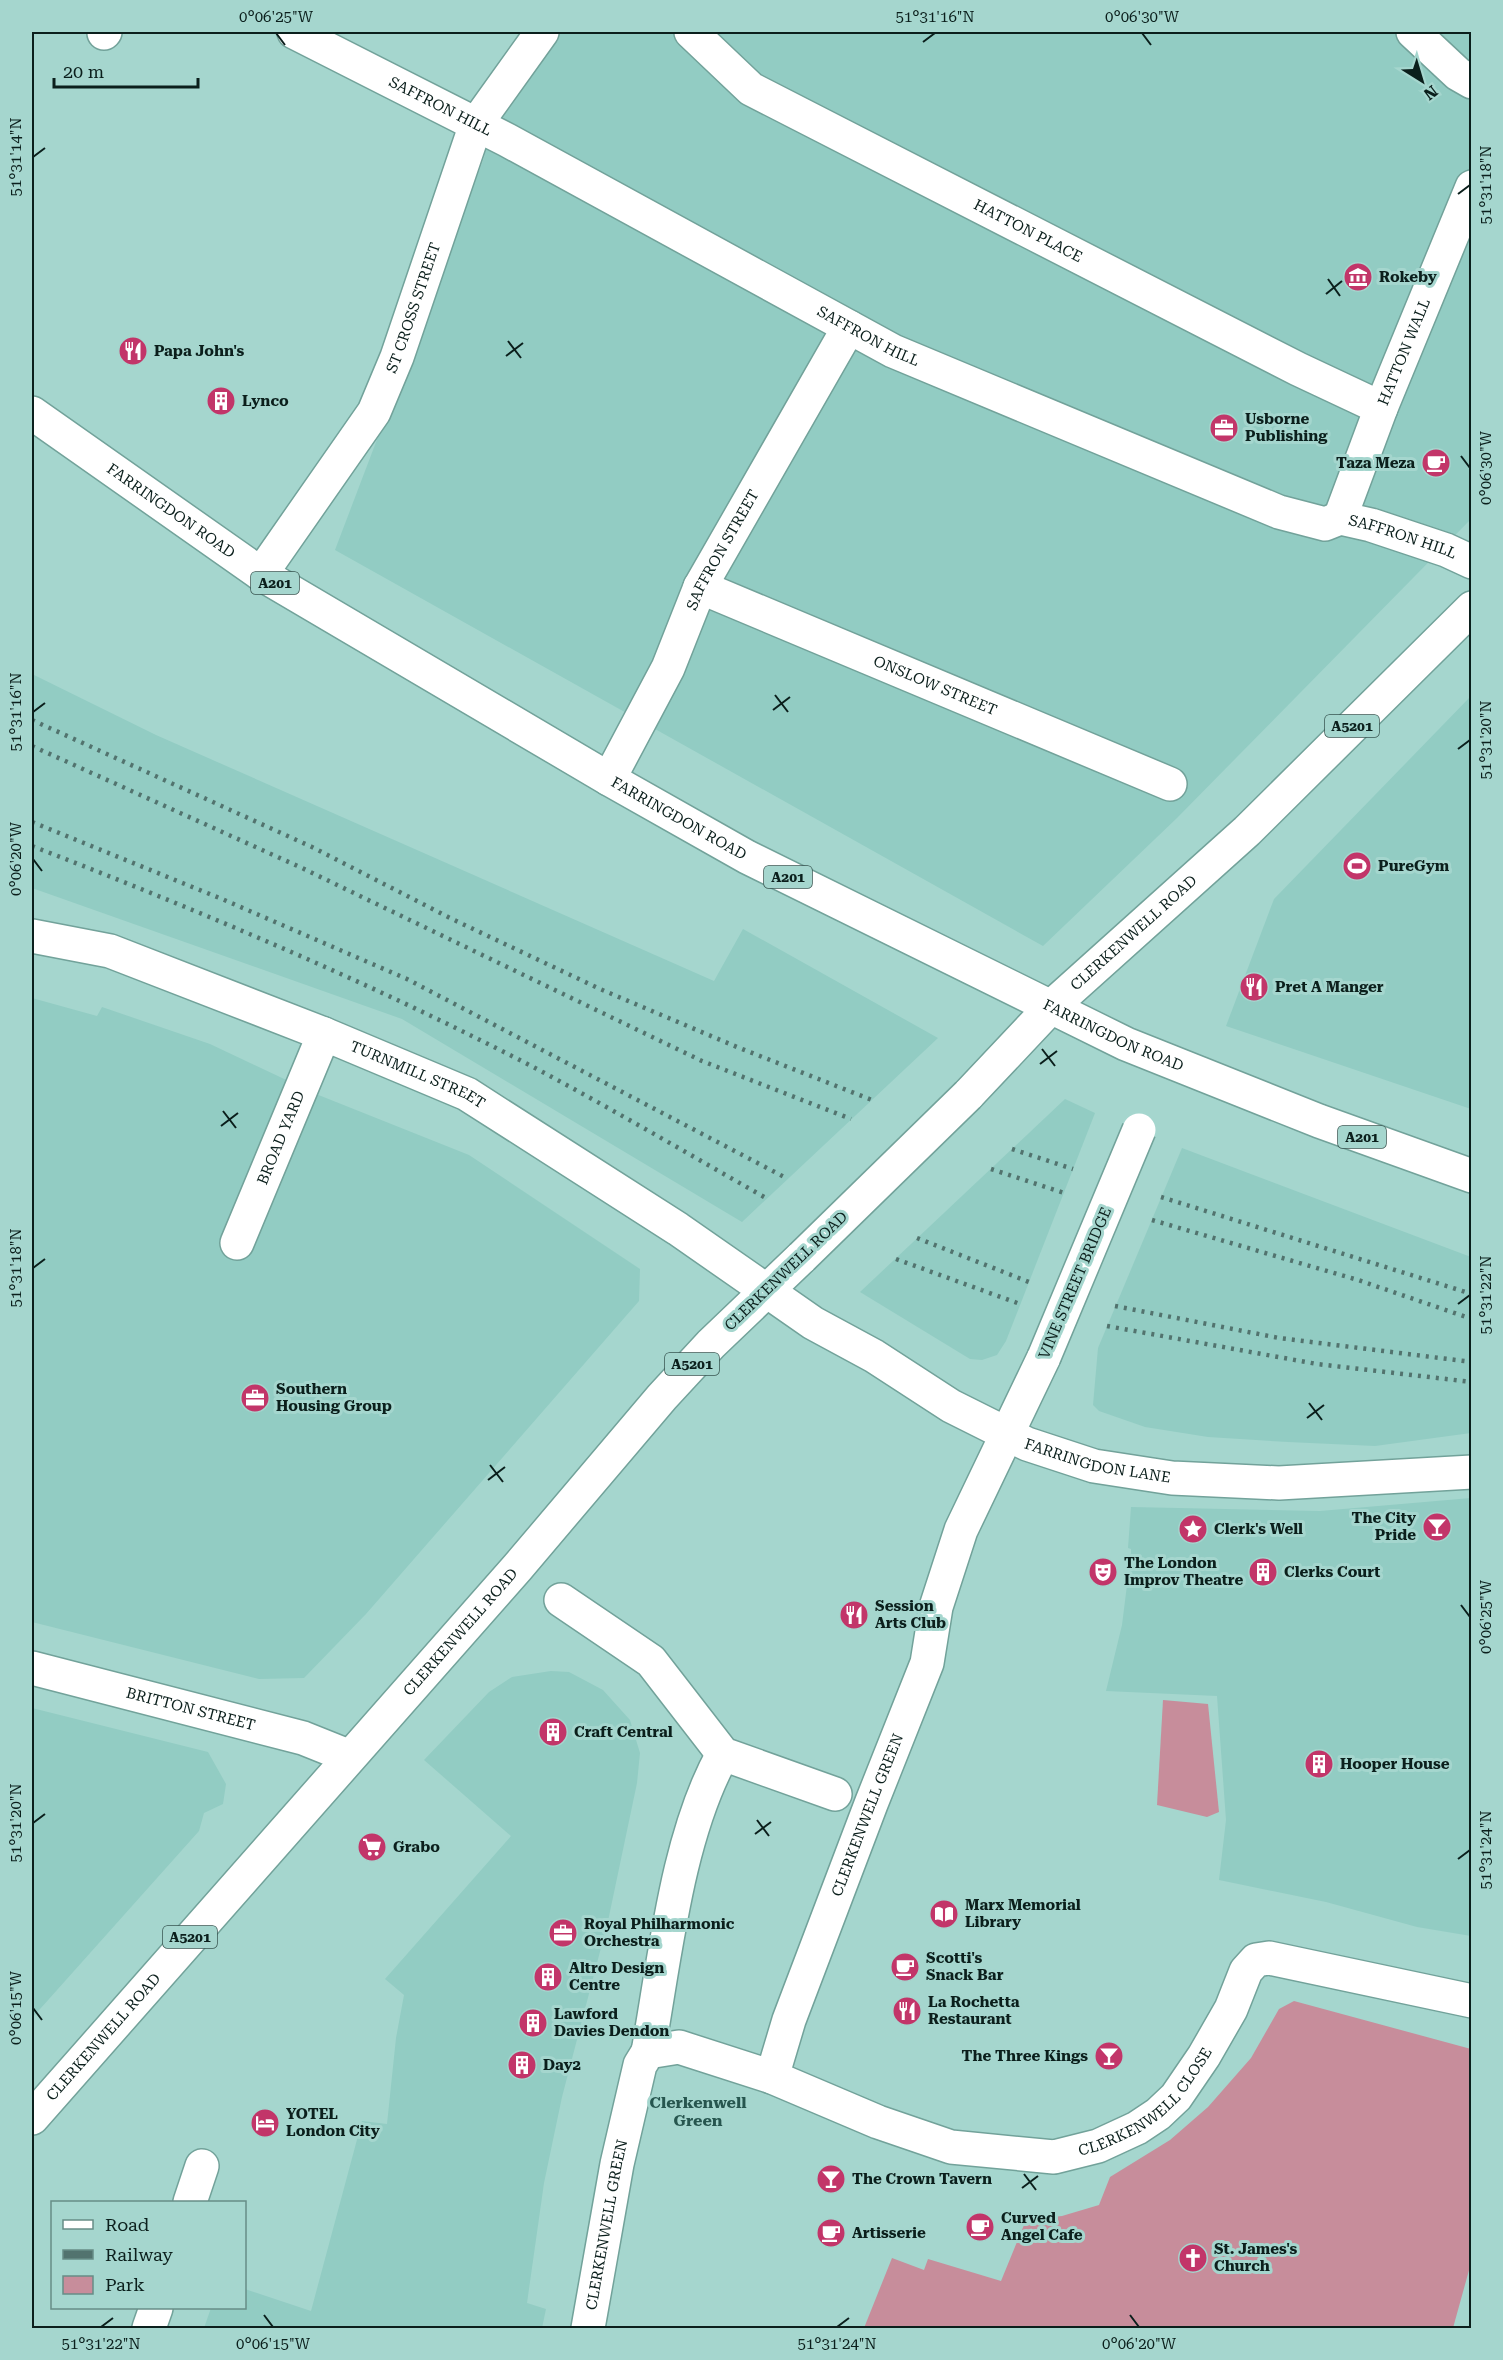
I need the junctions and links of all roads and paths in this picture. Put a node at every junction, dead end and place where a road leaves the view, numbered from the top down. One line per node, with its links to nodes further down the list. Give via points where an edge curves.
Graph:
1 (294, 32): 6 (street, SAFFRON HILL)
2 (542, 32): 6 (street, ST CROSS STREET)
3 (691, 32): 9 (street, HATTON PLACE, via 751,89)
4 (1413, 32): 5 (street)
5 (1472, 82)
6 (476, 124): 8 (street, SAFFRON HILL); 13 (street, ST CROSS STREET, via 397,357 374,412)
7 (1472, 187): 9 (street, HATTON WALL)
8 (849, 327): 11 (street, SAFFRON HILL, via 892,351 1279,512 1325,524); 14 (street, SAFFRON STREET)
9 (1381, 408): 11 (street, HATTON WALL)
10 (32, 413): 13 (street, FARRINGDON ROAD / A201)
11 (1340, 518): 12 (street, SAFFRON HILL, via 1446,550)
12 (1472, 562)
13 (261, 574): 16 (street, FARRINGDON ROAD / A201)
14 (700, 587): 16 (street, SAFFRON STREET, via 668,668); 17 (street, ONSLOW STREET)
15 (1472, 608): 19 (street, CLERKENWELL ROAD / A5201, via 1247,831)
16 (609, 779): 19 (street, FARRINGDON ROAD / A201, via 747,857)
17 (1170, 784)
18 (32, 936): 20 (street, TURNMILL STREET, via 110,951)
19 (1051, 1007): 22 (street, FARRINGDON ROAD / A201, via 1149,1054); 24 (street, CLERKENWELL ROAD / A5201, bridge)
20 (324, 1034): 23 (street, BROAD YARD); 24 (street, TURNMILL STREET, via 467,1094)
21 (1138, 1130): 25 (street, VINE STREET BRIDGE, bridge)
22 (1472, 1176)
23 (237, 1243)
24 (767, 1290): 25 (street, FARRINGDON LANE, via 813,1323 951,1406); 30 (street, CLERKENWELL ROAD / A5201, via 662,1397)
25 (1009, 1435): 26 (street, FARRINGDON LANE, via 1094,1466 1172,1478 1279,1483); 34 (street, CLERKENWELL GREEN, via 961,1530 936,1607 927,1663 789,2020)
26 (1472, 1472)
27 (561, 1600): 29 (street, via 651,1661)
28 (32, 1668): 30 (street, BRITTON STREET, via 303,1738)
29 (723, 1754): 31 (street); 33 (street, CLERKENWELL GREEN, via 709,1780 689,1839)
30 (348, 1756): 35 (street, CLERKENWELL ROAD / A5201)
31 (835, 1794)
32 (1472, 2001): 34 (street, CLERKENWELL CLOSE, via 1269,1958 1256,1960 1246,1971 1231,2009 1204,2056 1176,2097 1137,2128 1098,2146 1054,2157 951,2148)
33 (648, 2052): 34 (street, via 679,2048); 40 (street, CLERKENWELL GREEN, via 640,2065 617,2164)
34 (772, 2077)
35 (32, 2118)
36 (202, 2166): 37 (street)
37 (190, 2201)
38 (155, 2309): 39 (street)
39 (149, 2328)
40 (588, 2328)

